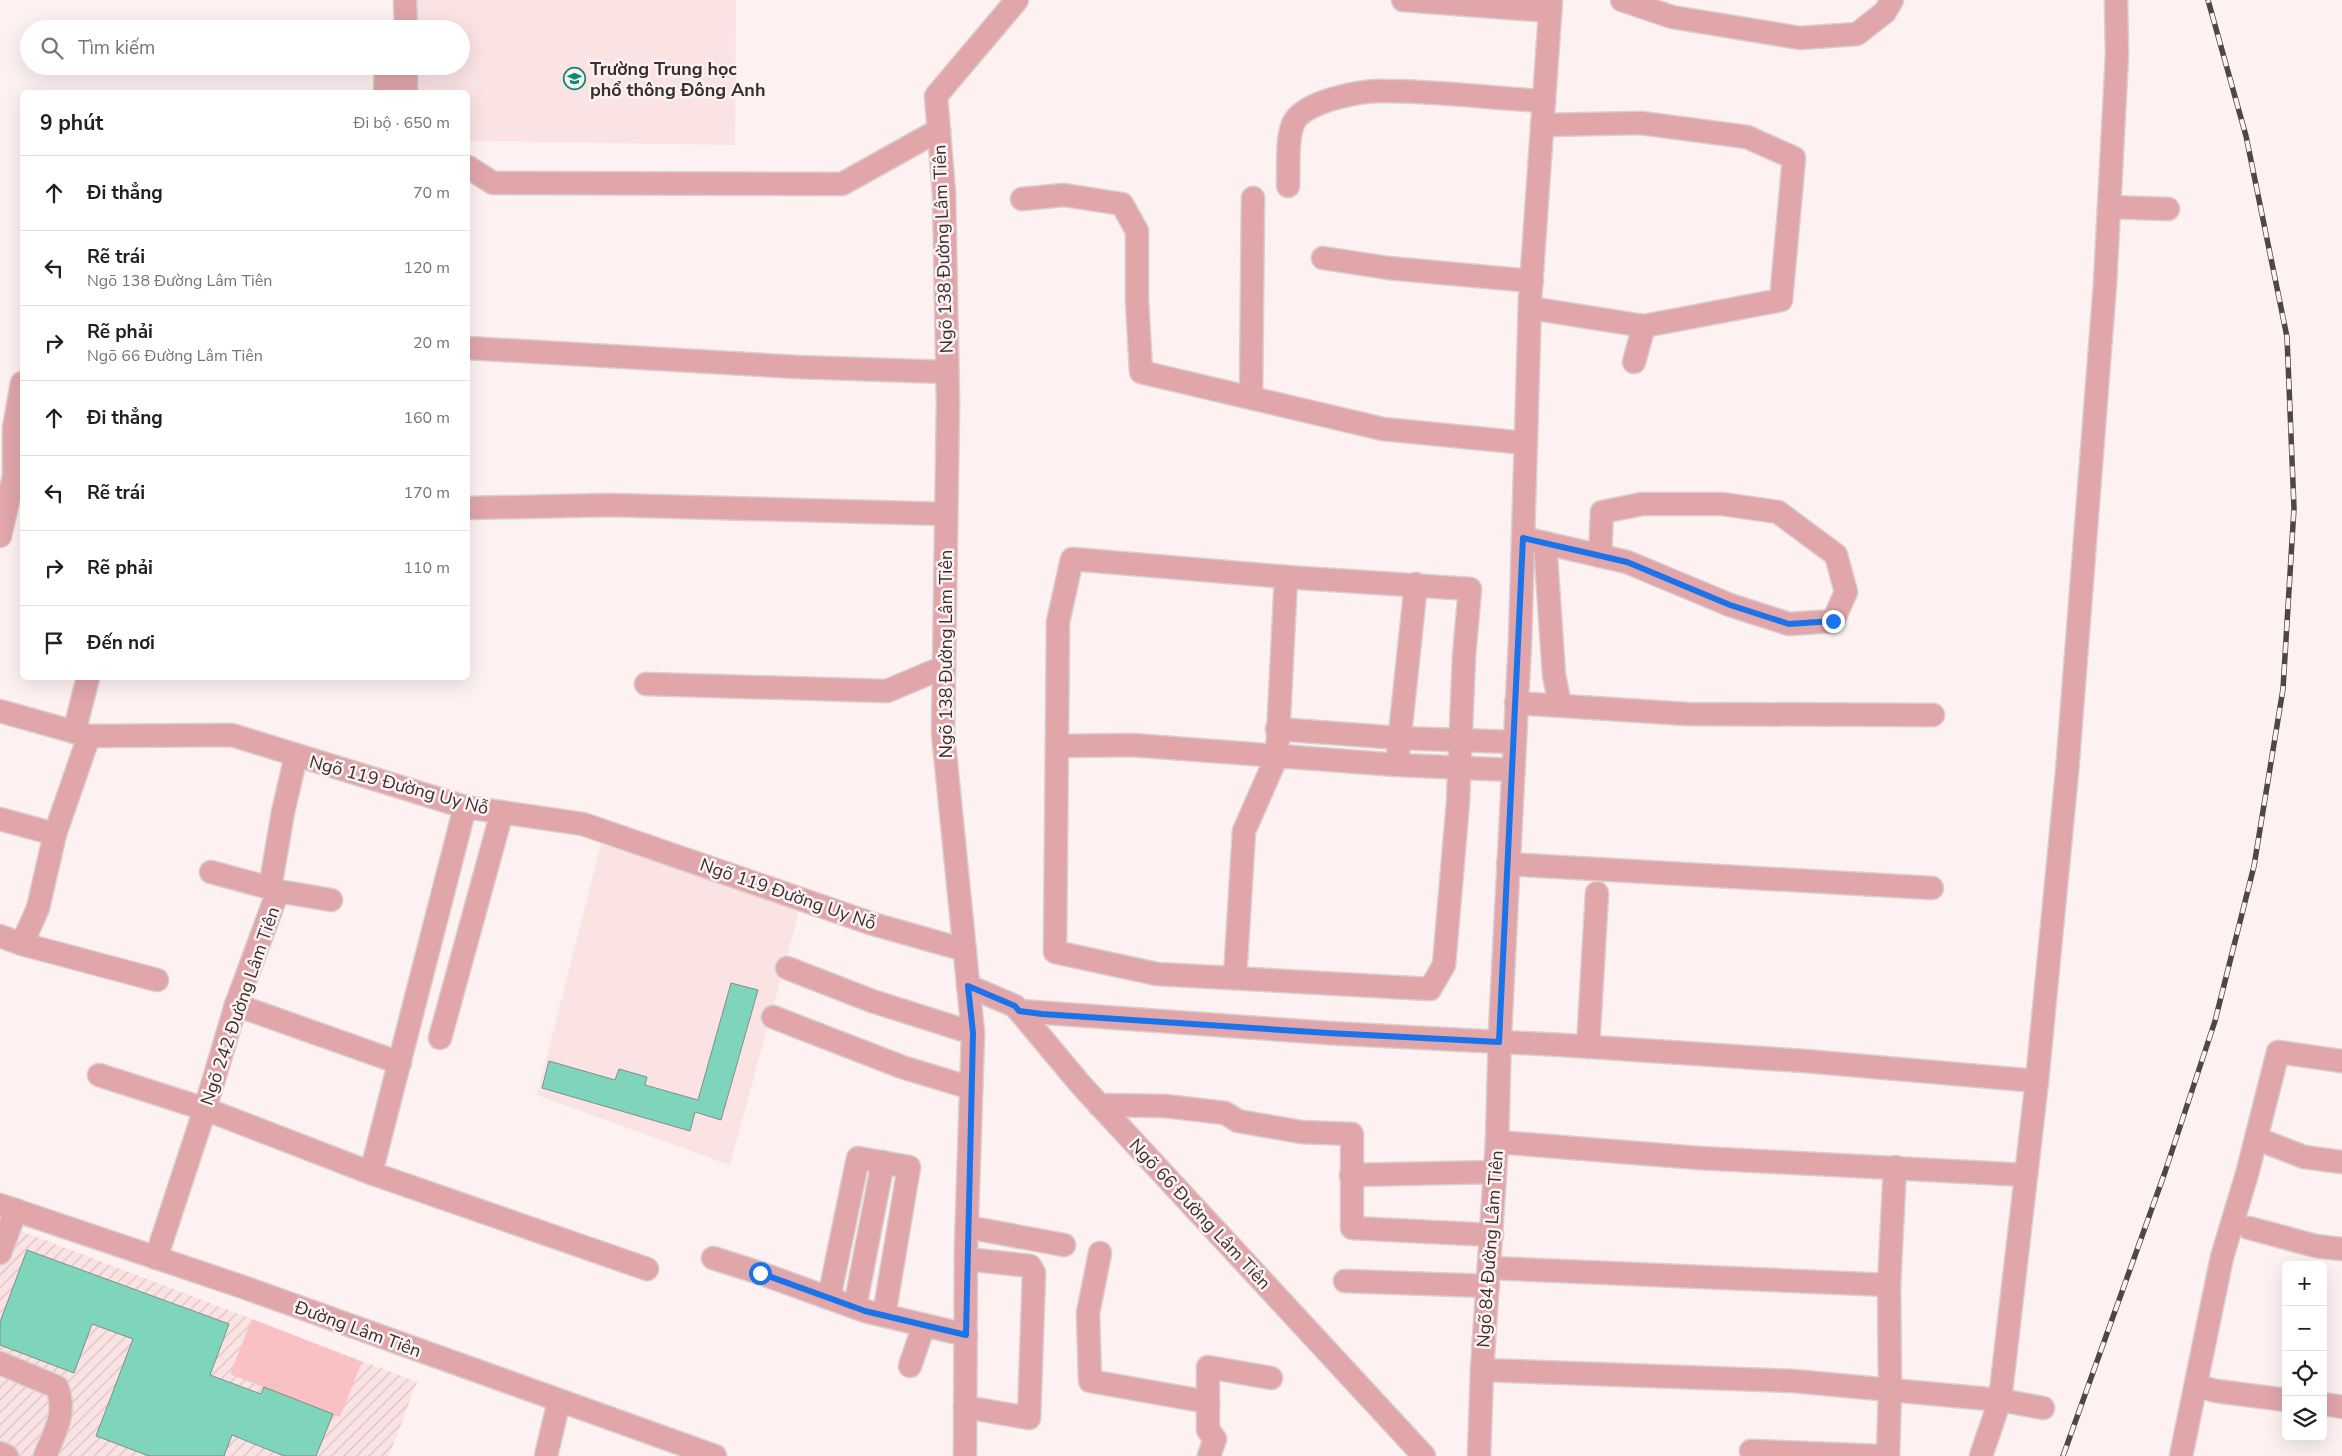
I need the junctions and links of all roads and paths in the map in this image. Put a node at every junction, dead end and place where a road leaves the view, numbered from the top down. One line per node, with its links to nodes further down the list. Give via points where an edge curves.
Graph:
1 (405, 0): 8 (street)
2 (1017, 0): 15 (street, Ngõ 138 Đường Lâm Tiên, via 936,96)
3 (1403, 0): 7 (street)
4 (1622, 0): 5 (street, via 1672,17 1800,38 1857,34 1885,12)
5 (1892, 0)
6 (2116, 0): 20 (street, via 2117,55)
7 (1550, 6): 13 (street, Ngõ 84 Đường Lâm Tiên)
8 (406, 20)
9 (386, 75): 11 (street)
10 (406, 75): 12 (street)
11 (385, 90)
12 (406, 90)
13 (1544, 101): 14 (street, Ngõ 84 Đường Lâm Tiên); 17 (street, via 1383,91 1315,105 1301,113 1290,130)
14 (1542, 125): 23 (street, Ngõ 84 Đường Lâm Tiên); 25 (street, via 1641,123 1747,137 1794,158 1781,300)
15 (939, 130): 16 (street, via 842,184 493,183); 28 (street, Ngõ 138 Đường Lâm Tiên, via 944,193)
16 (470, 168)
17 (1288, 186)
18 (1253, 198): 30 (street)
19 (1022, 199): 30 (street, via 1064,195 1122,204 1137,231 1141,372)
20 (2109, 206): 21 (street); 85 (street, via 2066,772)
21 (2168, 209)
22 (1323, 258): 23 (street, via 1388,268)
23 (1532, 281): 24 (street, Ngõ 84 Đường Lâm Tiên)
24 (1530, 308): 25 (street); 31 (street, Ngõ 84 Đường Lâm Tiên)
25 (1644, 326): 27 (street)
26 (470, 348): 28 (street, via 797,368)
27 (1634, 362)
28 (947, 372): 33 (street, Ngõ 138 Đường Lâm Tiên)
29 (20, 394): 34 (street, via 14,428 14,476)
30 (1250, 396): 31 (street, via 1383,429)
31 (1526, 443): 35 (street, Ngõ 84 Đường Lâm Tiên)
32 (470, 508): 33 (street, via 610,505)
33 (946, 514): 40 (street, Ngõ 138 Đường Lâm Tiên)
34 (0, 536)
35 (1523, 538): 36 (street); 43 (street, Ngõ 84 Đường Lâm Tiên)
36 (1545, 543): 37 (street); 44 (street, via 1554,675)
37 (1600, 556): 37 (street, via 1627,562 1730,605 1789,624 1833,621 1846,592 1836,555 1778,512 1722,504 1642,504 1602,512)
38 (1286, 577): 39 (street); 47 (street); 52 (street, via 1072,560 1058,622)
39 (1416, 584): 49 (street); 50 (street, via 1470,589)
40 (944, 667): 42 (street, via 887,691); 70 (street, Ngõ 138 Đường Lâm Tiên, via 943,733)
41 (88, 680): 48 (street)
42 (646, 684)
43 (1516, 703): 44 (street); 51 (street, Ngõ 84 Đường Lâm Tiên)
44 (1560, 705): 46 (street, via 1687,714)
45 (0, 711): 48 (street, Ngõ 119 Đường Uy Nỗ)
46 (1932, 715)
47 (1277, 729): 49 (street); 54 (street)
48 (81, 734): 53 (street, Ngõ 119 Đường Uy Nỗ, via 232,735); 61 (street)
49 (1399, 738): 50 (street); 55 (street)
50 (1461, 739): 51 (street); 56 (street)
51 (1513, 742): 57 (street, Ngõ 84 Đường Lâm Tiên)
52 (1057, 746): 54 (street, via 1132,745); 72 (street, via 1055,952 1157,974)
53 (296, 756): 58 (street, Ngõ 119 Đường Uy Nỗ); 65 (street, Ngõ 242 Đường Lâm Tiên, via 283,812)
54 (1277, 756): 55 (street); 72 (street, via 1244,831)
55 (1398, 765): 56 (street)
56 (1459, 768): 57 (street); 72 (street, via 1444,965 1430,990)
57 (1513, 770): 62 (street, Ngõ 84 Đường Lâm Tiên)
58 (465, 807): 59 (street, Ngõ 119 Đường Uy Nỗ); 83 (street)
59 (502, 812): 70 (street, Ngõ 119 Đường Uy Nỗ, via 583,824 873,924); 79 (street)
60 (0, 819): 61 (street)
61 (55, 834): 69 (street, via 38,908)
62 (1508, 864): 64 (street); 80 (street, Ngõ 84 Đường Lâm Tiên)
63 (210, 872): 65 (street)
64 (1932, 888)
65 (274, 890): 67 (street); 75 (street, Ngõ 242 Đường Lâm Tiên)
66 (1597, 893): 81 (street)
67 (331, 900)
68 (0, 936): 69 (street)
69 (22, 944): 73 (street)
70 (965, 950): 74 (street, Ngõ 138 Đường Lâm Tiên)
71 (787, 968): 78 (street, via 872,1001)
72 (1236, 978)
73 (157, 980)
74 (968, 986): 76 (street, Ngõ 66 Đường Lâm Tiên, via 1015,1006); 78 (street, Ngõ 138 Đường Lâm Tiên)
75 (236, 1005): 83 (street); 88 (street, Ngõ 242 Đường Lâm Tiên)
76 (1019, 1011): 80 (street); 87 (street, Ngõ 66 Đường Lâm Tiên)
77 (773, 1017): 86 (street, via 902,1067)
78 (973, 1033): 86 (street, Ngõ 138 Đường Lâm Tiên)
79 (440, 1038)
80 (1499, 1042): 81 (street); 89 (street, Ngõ 84 Đường Lâm Tiên)
81 (1588, 1047): 85 (street)
82 (2342, 1061): 128 (street, via 2278,1052 2222,1257)
83 (400, 1063): 95 (street)
84 (99, 1075): 88 (street)
85 (2037, 1081): 97 (street)
86 (971, 1088): 102 (street, Ngõ 138 Đường Lâm Tiên)
87 (1100, 1105): 96 (street, via 1164,1106 1225,1113 1238,1121 1301,1132 1352,1134); 147 (street, Ngõ 66 Đường Lâm Tiên)
88 (205, 1109): 95 (street); 110 (street, Ngõ 242 Đường Lâm Tiên)
89 (1497, 1142): 93 (street, via 1699,1158); 94 (street, Ngõ 84 Đường Lâm Tiên)
90 (2268, 1144): 92 (street, via 2304,1156)
91 (884, 1162): 98 (street, via 858,1158); 100 (street); 101 (street, via 909,1167)
92 (2342, 1162)
93 (1895, 1167): 97 (street); 118 (street)
94 (1495, 1172): 96 (street); 104 (street, Ngõ 84 Đường Lâm Tiên)
95 (371, 1173): 115 (street)
96 (1351, 1175): 104 (street, via 1352,1228)
97 (2026, 1175): 131 (street)
98 (849, 1205): 100 (street); 108 (street)
99 (8, 1208): 107 (street); 110 (street, Đường Lâm Tiên)
100 (874, 1211): 101 (street); 112 (street)
101 (901, 1216): 114 (street)
102 (967, 1227): 105 (street); 113 (street, Ngõ 138 Đường Lâm Tiên)
103 (2248, 1228): 106 (street, via 2316,1246)
104 (1492, 1235): 116 (street, Ngõ 84 Đường Lâm Tiên)
105 (1064, 1244)
106 (2342, 1249)
107 (0, 1252)
108 (840, 1252): 112 (street); 119 (street)
109 (1100, 1253): 133 (street, via 1088,1313 1090,1381)
110 (156, 1258): 132 (street, Đường Lâm Tiên)
111 (714, 1258): 119 (street)
112 (865, 1258): 114 (street); 120 (street)
113 (966, 1259): 123 (street, Ngõ 138 Đường Lâm Tiên); 135 (street, via 1030,1266 1034,1273 1030,1418)
114 (894, 1262): 121 (street)
115 (647, 1269)
116 (1489, 1277): 117 (street); 118 (street); 126 (street, Ngõ 84 Đường Lâm Tiên)
117 (1346, 1281)
118 (1889, 1285): 129 (street)
119 (830, 1298): 120 (street)
120 (855, 1307): 121 (street)
121 (884, 1316): 122 (street)
122 (924, 1325): 123 (street); 125 (street)
123 (966, 1335): 135 (street, Ngõ 138 Đường Lâm Tiên)
124 (0, 1363): 142 (street, via 57,1387 62,1414)
125 (910, 1366)
126 (1482, 1370): 129 (street, via 1793,1381); 148 (street, Ngõ 84 Đường Lâm Tiên)
127 (1271, 1378): 133 (street, via 1208,1367)
128 (2197, 1386): 130 (street); 152 (street)
129 (1890, 1389): 131 (street); 150 (street)
130 (2282, 1399)
131 (2000, 1400): 137 (street); 151 (street)
132 (559, 1401): 138 (street, Đường Lâm Tiên); 143 (street)
133 (1208, 1402): 146 (street, via 1208,1430 1215,1439)
134 (2327, 1405): 136 (street)
135 (965, 1407): 145 (street, Ngõ 138 Đường Lâm Tiên)
136 (2342, 1407)
137 (2043, 1408)
138 (690, 1452): 144 (street, Đường Lâm Tiên)
139 (1751, 1452): 149 (street)
140 (0, 1453): 141 (street)
141 (7, 1456)
142 (46, 1456)
143 (546, 1456)
144 (715, 1456)
145 (965, 1456)
146 (1209, 1456)
147 (1424, 1456)
148 (1479, 1456)
149 (1880, 1456)
150 (1888, 1456)
151 (1980, 1456)
152 (2181, 1456)

